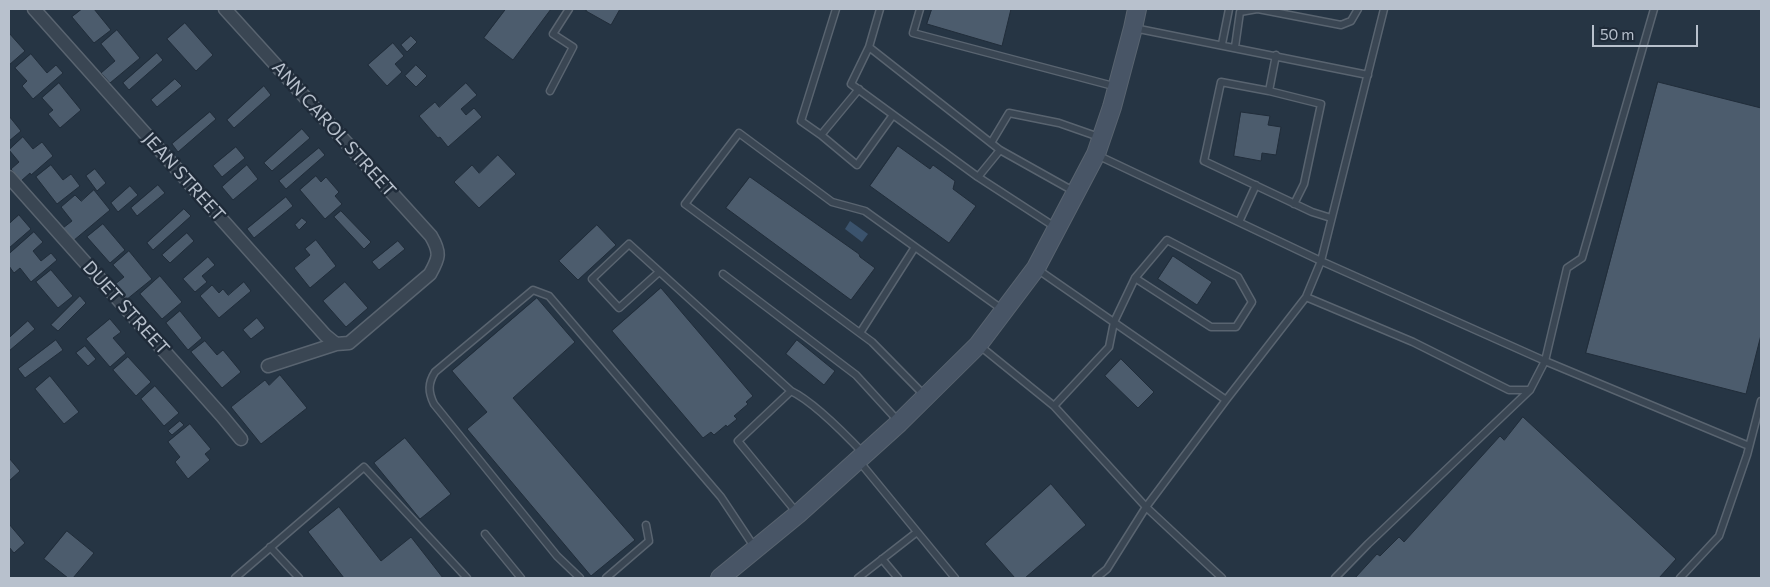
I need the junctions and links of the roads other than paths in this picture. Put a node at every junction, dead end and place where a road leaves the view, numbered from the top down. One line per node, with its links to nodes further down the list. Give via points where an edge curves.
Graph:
1 (34, 9): 46 (street, JEAN STREET)
2 (225, 9): 46 (street, ANN CAROL STREET, via 437,246 438,259 430,274 349,343)
3 (569, 9): 21 (lane, via 554,34 573,47)
4 (836, 9): 24 (lane, via 801,121)
5 (880, 9): 15 (lane)
6 (920, 9): 19 (lane, via 913,33)
7 (1137, 9): 13 (main road)
8 (1229, 9): 14 (lane)
9 (1257, 9): 10 (lane, via 1341,25 1351,21); 16 (lane, via 1240,12)
10 (1358, 9)
11 (1384, 9): 18 (lane)
12 (1654, 9): 48 (lane, via 1582,258 1567,268)
13 (1133, 28): 14 (lane); 19 (main road)
14 (1222, 44): 16 (lane)
15 (869, 47): 20 (lane, via 852,84); 25 (lane)
16 (1235, 47): 17 (lane)
17 (1276, 55): 18 (lane); 22 (lane)
18 (1368, 74): 33 (lane)
19 (1117, 87): 26 (main road)
20 (859, 89): 23 (lane); 24 (lane)
21 (550, 91)
22 (1270, 91): 30 (lane, via 1221,82 1204,161); 32 (lane, via 1321,104 1304,184)
23 (893, 115): 24 (lane, via 858,165); 29 (lane)
24 (821, 135)
25 (991, 143): 26 (lane, via 1010,113 1059,123); 27 (lane)
26 (1099, 146): 31 (main road); 34 (lane)
27 (1000, 150): 29 (lane); 31 (lane)
28 (9, 177): 57 (street, DUET STREET)
29 (978, 177): 35 (lane)
30 (1256, 186): 32 (lane); 34 (lane)
31 (1076, 192): 35 (main road)
32 (1294, 204): 33 (lane)
33 (1332, 218): 37 (lane)
34 (1239, 222): 37 (lane)
35 (1057, 228): 38 (main road)
36 (915, 247): 43 (lane); 45 (lane); 45 (lane, via 865,211 832,202 739,133 685,204)
37 (1321, 261): 42 (lane); 48 (lane)
38 (1036, 268): 43 (main road); 44 (lane)
39 (659, 272): 39 (lane, via 629,244 592,279 619,308); 51 (lane)
40 (723, 274): 56 (lane, via 856,375)
41 (1135, 278): 41 (lane, via 1211,327 1236,327 1252,302 1238,277 1167,240); 44 (lane)
42 (1306, 297): 50 (lane, via 1413,342 1509,390); 53 (lane)
43 (1004, 311): 47 (main road)
44 (1114, 322): 53 (lane); 55 (lane, via 1109,348)
45 (860, 333): 52 (lane)
46 (336, 344): 49 (street)
47 (978, 345): 52 (main road); 55 (lane)
48 (1545, 361): 50 (lane); 58 (lane)
49 (268, 366)
50 (1530, 390): 80 (lane)
51 (791, 392): 59 (lane, via 847,435); 61 (lane, via 738,441)
52 (926, 397): 56 (main road)
53 (1226, 400): 60 (lane)
54 (1761, 401): 58 (lane)
55 (1054, 406): 60 (lane)
56 (900, 423): 59 (main road)
57 (241, 439)
58 (1750, 446): 81 (lane, via 1719,536)
59 (862, 458): 61 (main road); 63 (lane)
60 (1146, 507): 78 (lane, via 1107,569); 79 (lane)
61 (798, 514): 66 (main road)
62 (646, 525): 75 (lane, via 649,541)
63 (917, 532): 67 (lane); 77 (lane)
64 (485, 534): 73 (lane)
65 (270, 546): 70 (lane); 71 (lane); 72 (lane, via 364,467)
66 (755, 549): 68 (main road); 74 (lane, via 721,497 550,296 533,290 435,372 429,387 430,396 557,556)
67 (882, 559): 69 (lane); 76 (lane)
68 (728, 574)
69 (862, 577)
70 (235, 578)
71 (299, 578)
72 (467, 578)
73 (521, 578)
74 (580, 578)
75 (606, 578)
76 (898, 578)
77 (956, 578)
78 (1096, 578)
79 (1222, 578)
80 (1335, 578)
81 (1680, 578)

